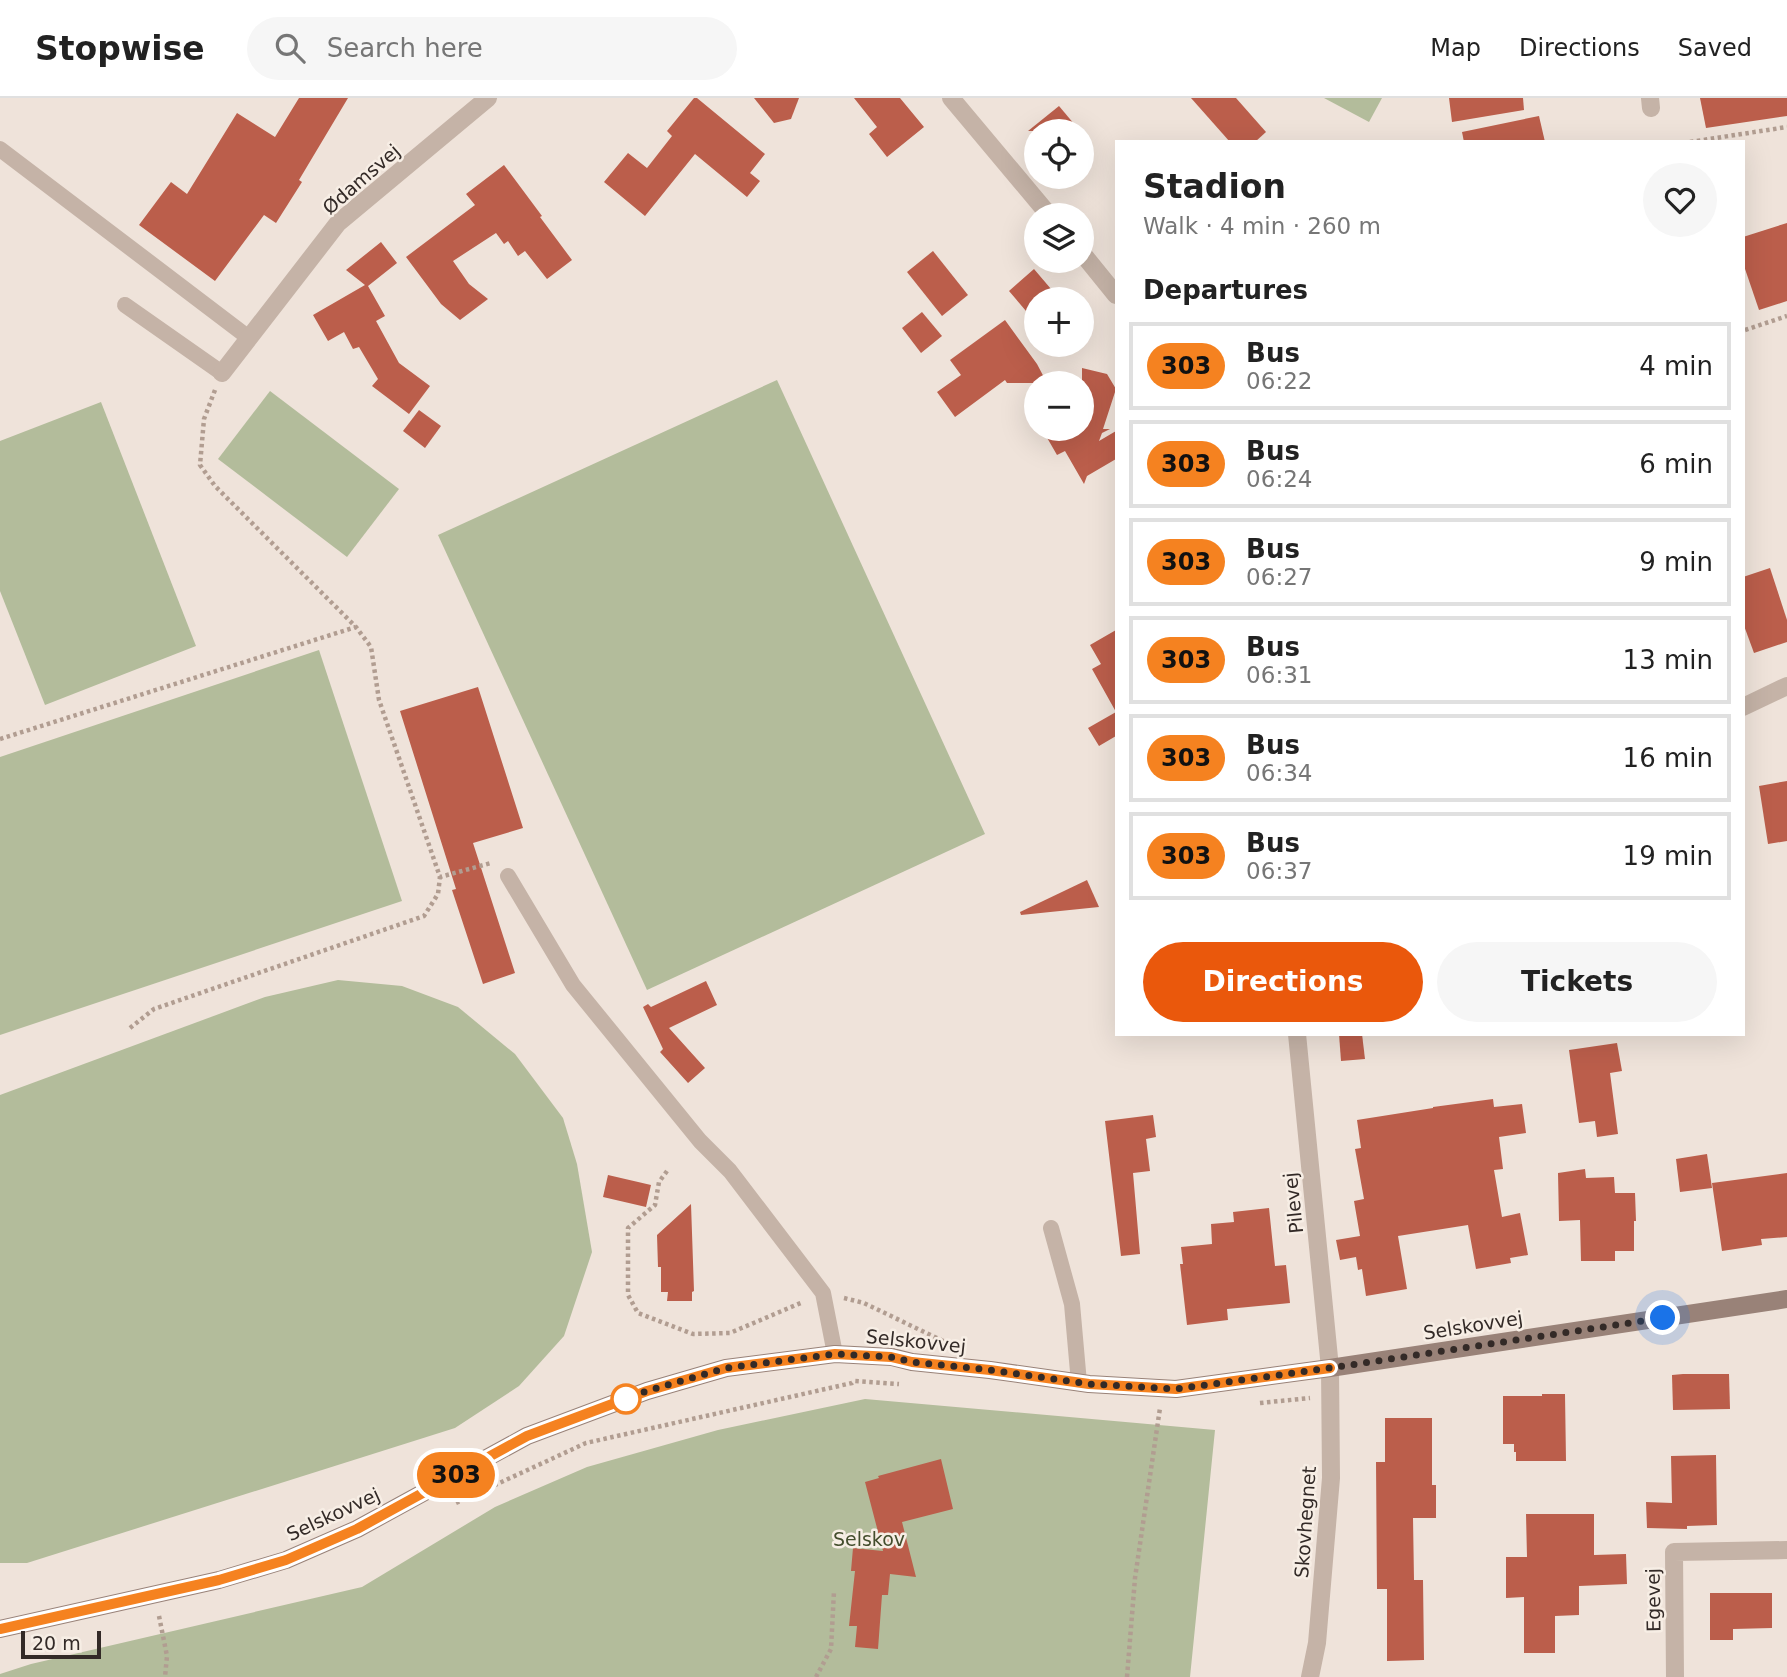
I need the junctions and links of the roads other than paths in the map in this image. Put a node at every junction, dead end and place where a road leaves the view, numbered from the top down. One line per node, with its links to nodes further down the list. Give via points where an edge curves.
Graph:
1 (488, 98): 8 (street, Ødamsvej, via 338,223)
2 (951, 98): 4 (street)
3 (0, 149): 8 (lane)
4 (1039, 203)
5 (1094, 268): 6 (street)
6 (1115, 294)
7 (125, 305): 9 (lane)
8 (249, 338): 9 (street, Ødamsvej)
9 (222, 373)
10 (1787, 686): 11 (street)
11 (1745, 705)
12 (508, 876): 16 (lane, via 573,985 700,1141 730,1171 823,1293)
13 (1297, 1036): 17 (street, Pilevej)
14 (1051, 1228): 18 (lane, via 1072,1304)
15 (1787, 1299): 17 (street, Selskovvej)
16 (835, 1354): 18 (street, Selskovvej, via 891,1357); 20 (street, Selskovvej, via 726,1368 647,1391 527,1436 357,1529 286,1560 219,1580)
17 (1330, 1368): 18 (street, Selskovvej, via 1176,1389); 21 (street, Skovhegnet, via 1331,1478)
18 (1079, 1383)
19 (1787, 1550): 22 (street, Egevej, via 1674,1552)
20 (0, 1629)
21 (1310, 1677)
22 (1675, 1677)

